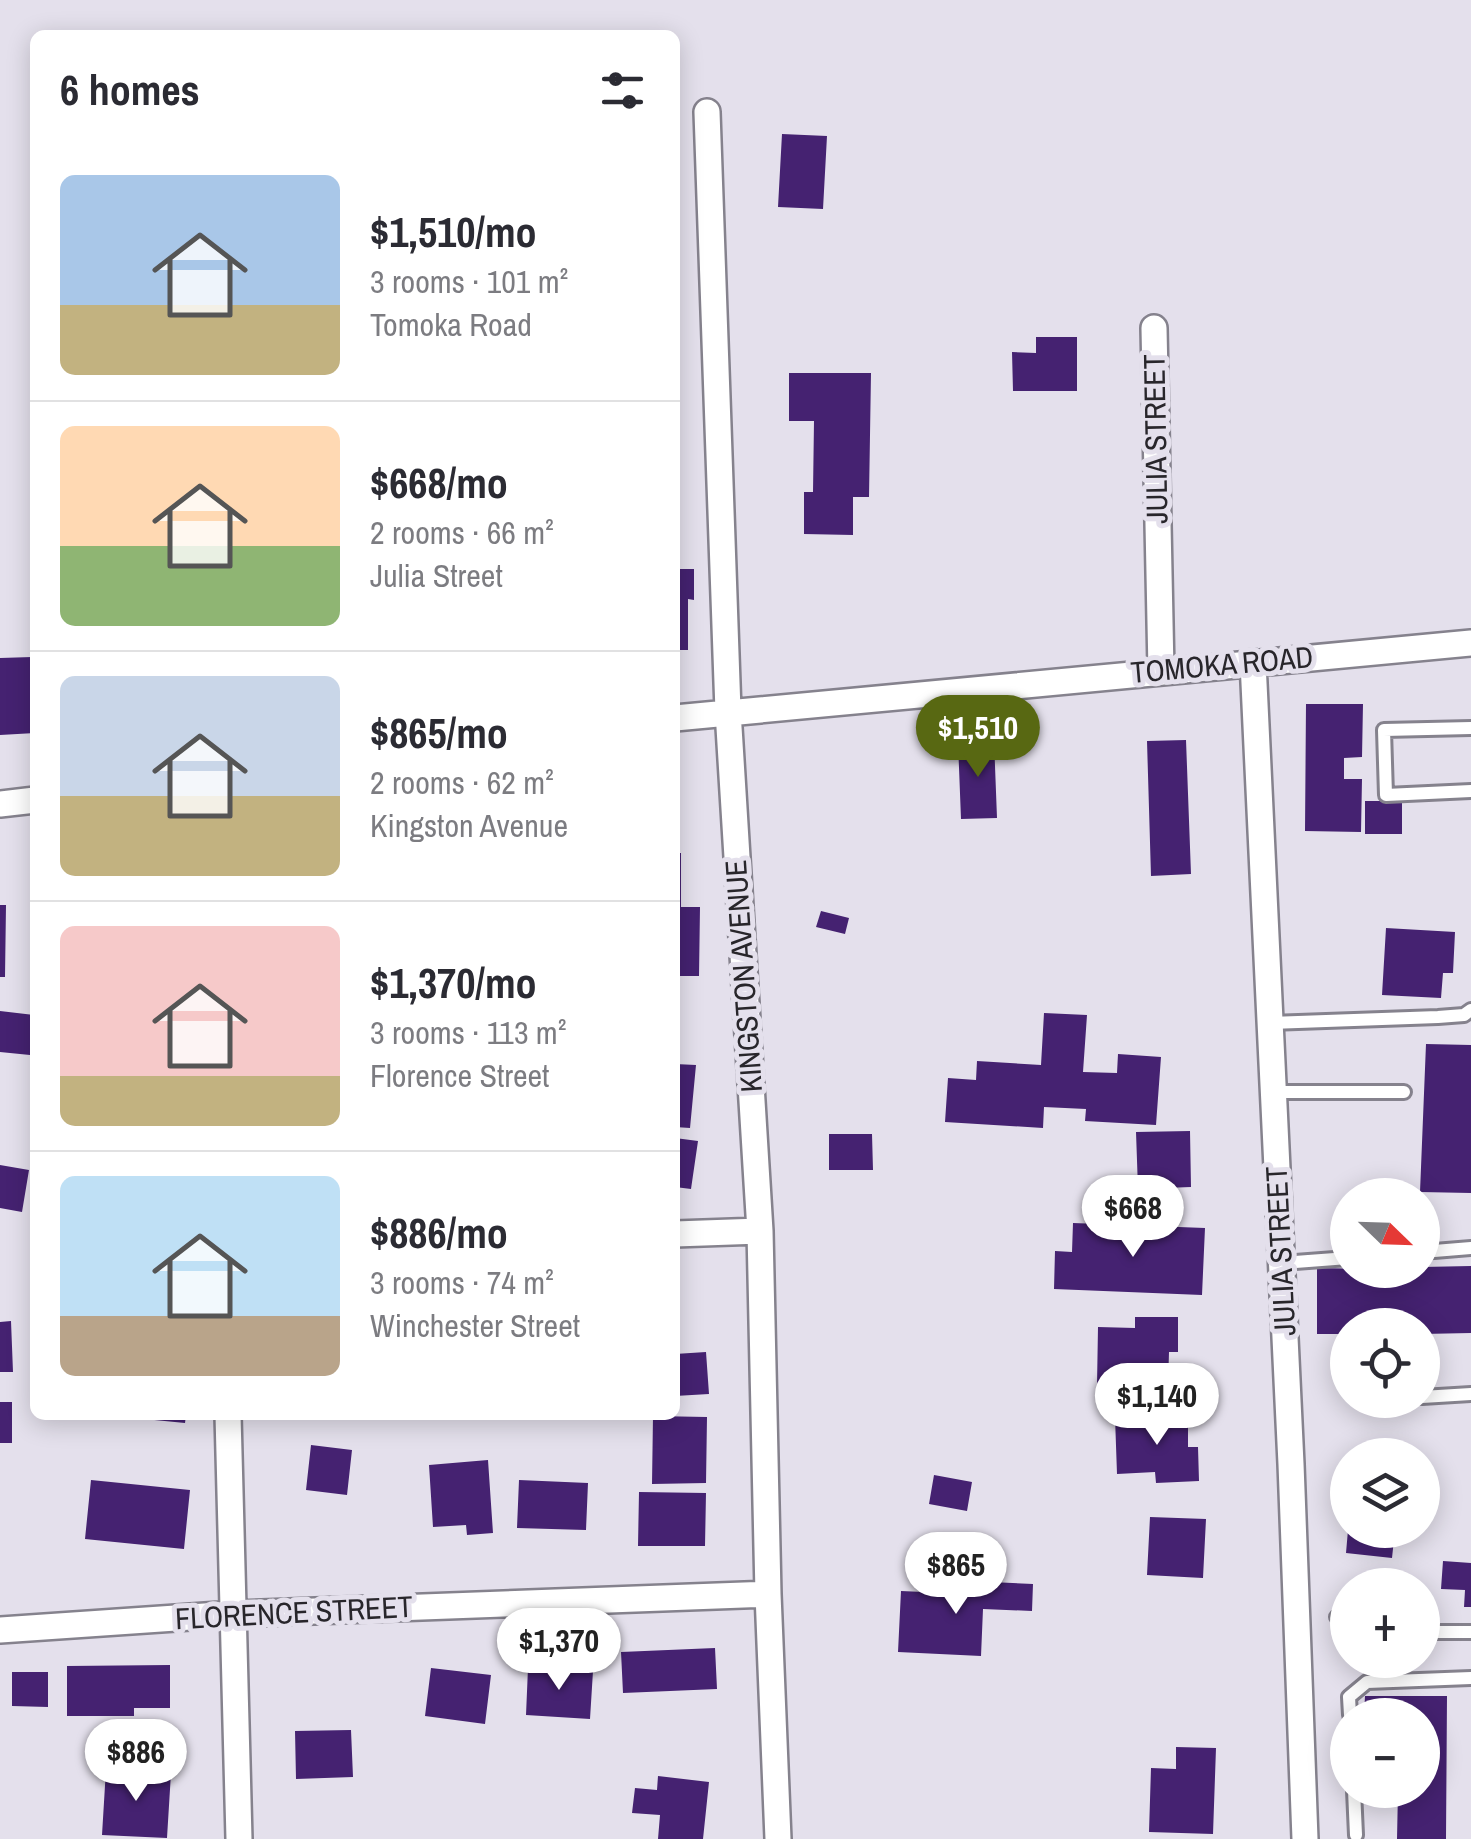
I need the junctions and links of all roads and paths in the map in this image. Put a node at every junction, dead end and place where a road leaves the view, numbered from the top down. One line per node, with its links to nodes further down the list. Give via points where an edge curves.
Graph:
1 (706, 112): 6 (street, KINGSTON AVENUE)
2 (1154, 328): 5 (street, JULIA STREET)
3 (1471, 643): 4 (street, TOMOKA ROAD)
4 (1254, 662): 5 (street, TOMOKA ROAD); 13 (street, JULIA STREET)
5 (1161, 670): 6 (street, TOMOKA ROAD)
6 (728, 711): 7 (street, TOMOKA ROAD); 16 (street, KINGSTON AVENUE)
7 (680, 717)
8 (1471, 728): 9 (lane, via 1384,730 1386,795)
9 (1471, 791)
10 (30, 801): 11 (street)
11 (0, 804)
12 (1471, 1010): 13 (lane)
13 (1270, 1023): 14 (street, JULIA STREET)
14 (1274, 1092): 15 (lane); 21 (street, JULIA STREET)
15 (1404, 1092)
16 (760, 1231): 17 (street); 25 (street, KINGSTON AVENUE)
17 (680, 1234)
18 (1471, 1248): 19 (lane)
19 (1440, 1251)
20 (1330, 1259): 21 (lane)
21 (1282, 1263): 36 (street, JULIA STREET)
22 (1471, 1394): 23 (lane)
23 (1440, 1395)
24 (228, 1420): 26 (street)
25 (768, 1594): 26 (street, FLORENCE STREET); 35 (street, KINGSTON AVENUE)
26 (234, 1614): 27 (street, FLORENCE STREET); 34 (street)
27 (0, 1630)
28 (1440, 1632): 29 (lane)
29 (1471, 1632)
30 (1471, 1678): 31 (lane, via 1367,1682)
31 (1349, 1698)
32 (1355, 1808): 33 (lane)
33 (1356, 1835)
34 (239, 1839)
35 (778, 1839)
36 (1305, 1839)

